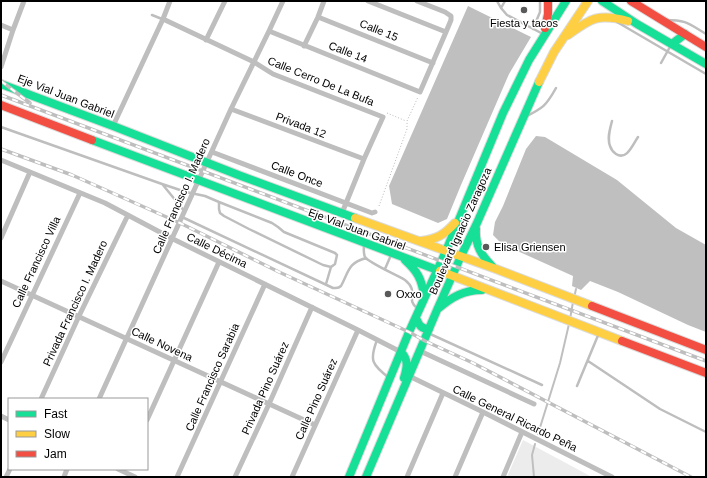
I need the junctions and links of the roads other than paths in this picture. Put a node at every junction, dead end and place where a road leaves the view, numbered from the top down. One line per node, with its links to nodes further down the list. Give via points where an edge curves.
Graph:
1 (24, 1): 25 (street)
2 (170, 1): 20 (street)
3 (225, 1): 32 (street)
4 (283, 1): 26 (street, Calle Francisco I. Madero)
5 (324, 1): 19 (street)
6 (368, 1): 27 (street)
7 (417, 1): 27 (street, via 451,16)
8 (498, 1): 16 (lane)
9 (505, 1): 16 (lane)
10 (540, 1): 24 (lane, via 540,12)
11 (548, 1): 30 (main road, via 548,18)
12 (566, 1): 30 (main road, Boulevard Ignacio Zaragoza)
13 (588, 1): 31 (main road, Boulevard Ignacio Zaragoza)
14 (602, 1): 22 (main road)
15 (633, 2): 21 (main road)
16 (501, 8): 24 (lane, via 507,15)
17 (152, 15): 20 (lane)
18 (608, 16): 22 (main road); 31 (main road, via 589,20); 35 (lane)
19 (318, 17): 33 (street); 37 (street, Calle 15)
20 (163, 20): 32 (street, Calle Cerro De La Bufa); 48 (street)
21 (662, 20): 28 (main road); 29 (lane, via 683,21)
22 (637, 24): 35 (main road)
23 (1, 25): 25 (street)
24 (533, 29): 30 (lane)
25 (13, 30): 40 (street)
26 (269, 31): 33 (street, Calle 14); 36 (street, Calle Francisco I. Madero)
27 (446, 32): 37 (street)
28 (685, 34): 34 (main road); 35 (main road)
29 (706, 34)
30 (542, 36): 66 (main road, Boulevard Ignacio Zaragoza, via 503,113)
31 (562, 39): 46 (main road, Boulevard Ignacio Zaragoza, via 543,72)
32 (206, 40): 36 (street, Calle Cerro De La Bufa)
33 (304, 46): 37 (street, Calle 14, via 420,92)
34 (706, 46)
35 (670, 48): 38 (lane); 39 (main road); 41 (lane)
36 (254, 62): 45 (street, Calle Francisco I. Madero); 52 (street, Calle Cerro De La Bufa, via 273,74 383,117)
37 (434, 63)
38 (661, 63)
39 (706, 64)
40 (1, 67)
41 (706, 74)
42 (1, 84): 48 (main road, Eje Vial Juan Gabriel)
43 (556, 88): 46 (lane, via 546,105)
44 (1, 106): 56 (main road, Eje Vial Juan Gabriel)
45 (232, 109): 51 (street, Calle Francisco I. Madero); 52 (street, Privada 12)
46 (521, 120): 67 (main road, Boulevard Ignacio Zaragoza)
47 (612, 121): 50 (lane, via 609,142 616,154 625,155)
48 (113, 126): 54 (main road, Eje Vial Juan Gabriel)
49 (1, 127): 57 (lane)
50 (638, 136)
51 (212, 152): 54 (street, Calle Francisco I. Madero); 61 (street, Calle Once)
52 (364, 159): 61 (street)
53 (1, 160): 55 (street, Calle Décima)
54 (207, 163): 56 (street, Calle Francisco I. Madero); 63 (main road, Eje Vial Juan Gabriel)
55 (30, 172): 58 (street, Calle Décima); 68 (street)
56 (199, 181): 59 (street, Calle Francisco I. Madero); 71 (main road, Eje Vial Juan Gabriel)
57 (162, 184): 59 (lane); 65 (lane)
58 (80, 193): 64 (street, Calle Décima); 89 (street, Calle Francisco Villa)
59 (193, 194): 60 (lane); 65 (street, Calle Francisco I. Madero)
60 (219, 202): 78 (lane, via 218,209 224,216); 78 (lane, via 335,253 335,264)
61 (347, 203): 62 (street, Calle Once, via 372,213); 63 (street)
62 (376, 212)
63 (342, 213): 70 (main road, Eje Vial Juan Gabriel)
64 (128, 215): 69 (street, Calle Décima); 93 (street, Privada Francisco I. Madero)
65 (184, 215): 69 (street, Calle Francisco I. Madero); 85 (lane)
66 (458, 220): 70 (main road, via 441,236); 72 (main road, Boulevard Ignacio Zaragoza)
67 (477, 223): 74 (main road, Boulevard Ignacio Zaragoza); 80 (main road, via 477,246 480,253)
68 (1, 238)
69 (172, 239): 77 (street, Calle Décima); 97 (street, Calle Francisco I. Madero)
70 (418, 241): 72 (main road, Eje Vial Juan Gabriel)
71 (364, 243): 73 (main road, Eje Vial Juan Gabriel); 76 (lane)
72 (446, 251): 74 (main road, Eje Vial Juan Gabriel); 81 (main road, Boulevard Ignacio Zaragoza)
73 (391, 253): 75 (main road, Eje Vial Juan Gabriel); 79 (lane)
74 (461, 256): 80 (main road, Eje Vial Juan Gabriel); 82 (main road, Boulevard Ignacio Zaragoza)
75 (402, 257): 81 (main road, Eje Vial Juan Gabriel); 88 (main road, via 421,279)
76 (366, 258): 79 (lane); 85 (lane, via 351,265 339,288)
77 (219, 262): 84 (street, Calle Décima); 102 (street)
78 (331, 267): 85 (lane)
79 (385, 269): 86 (lane, via 409,283)
80 (496, 269): 99 (main road, Eje Vial Juan Gabriel)
81 (437, 270): 82 (main road, Eje Vial Juan Gabriel); 88 (main road, Boulevard Ignacio Zaragoza)
82 (452, 276): 87 (main road, Eje Vial Juan Gabriel); 91 (main road, Boulevard Ignacio Zaragoza)
83 (1, 281): 89 (street, Calle Novena)
84 (265, 284): 90 (street, Calle Décima); 108 (street, Calle Francisco Sarabia)
85 (326, 284)
86 (412, 290): 88 (lane); 92 (lane, via 412,302)
87 (488, 290): 91 (main road, via 477,289 461,293 449,299); 96 (main road, Eje Vial Juan Gabriel)
88 (424, 294): 92 (main road, Boulevard Ignacio Zaragoza)
89 (32, 295): 93 (street, Calle Novena); 104 (street, Calle Francisco Villa)
90 (312, 307): 94 (street, Calle Décima); 115 (street, Privada Pino Suárez)
91 (437, 310): 95 (main road, Boulevard Ignacio Zaragoza)
92 (417, 314): 95 (main road, via 419,326); 101 (main road, Boulevard Ignacio Zaragoza)
93 (78, 316): 97 (street, Calle Novena); 113 (street, Privada Francisco I. Madero)
94 (358, 330): 98 (street, Calle Décima); 119 (street, Calle Pino Suárez)
95 (429, 331): 100 (main road, Boulevard Ignacio Zaragoza); 109 (lane)
96 (599, 332): 103 (lane); 105 (main road, Eje Vial Juan Gabriel)
97 (126, 338): 102 (street, Calle Novena); 114 (street, Calle Francisco I. Madero)
98 (378, 340): 101 (street, Calle Décima); 107 (lane, via 372,357 377,368)
99 (706, 350)
100 (420, 351): 106 (main road, Boulevard Ignacio Zaragoza); 116 (street)
101 (401, 352): 107 (main road, Boulevard Ignacio Zaragoza); 112 (main road, via 407,361)
102 (174, 360): 108 (street, Calle Novena); 118 (street)
103 (588, 361): 110 (lane); 121 (lane, via 660,409)
104 (1, 362)
105 (706, 373)
106 (409, 376): 111 (street, Calle General Ricardo Peña); 112 (main road, Boulevard Ignacio Zaragoza)
107 (390, 379): 128 (main road, Boulevard Ignacio Zaragoza)
108 (221, 382): 115 (street, Calle Novena); 125 (street, Calle Francisco Sarabia)
109 (542, 385)
110 (577, 386)
111 (443, 393): 117 (street, Calle General Ricardo Peña); 130 (street)
112 (401, 394): 129 (main road, Boulevard Ignacio Zaragoza)
113 (42, 398)
114 (99, 398)
115 (269, 404): 119 (street, Calle Novena); 126 (street, Privada Pino Suárez)
116 (534, 404)
117 (483, 412): 120 (street, Calle General Ricardo Peña); 131 (street)
118 (148, 418)
119 (315, 425): 127 (street, Calle Pino Suárez)
120 (522, 432): 132 (street); 133 (street, Calle General Ricardo Peña)
121 (706, 432)
122 (124, 470): 123 (street); 124 (street)
123 (121, 477)
124 (135, 477)
125 (177, 477)
126 (235, 477)
127 (292, 477)
128 (349, 477)
129 (366, 477)
130 (407, 477)
131 (455, 477)
132 (503, 477)
133 (612, 477)

